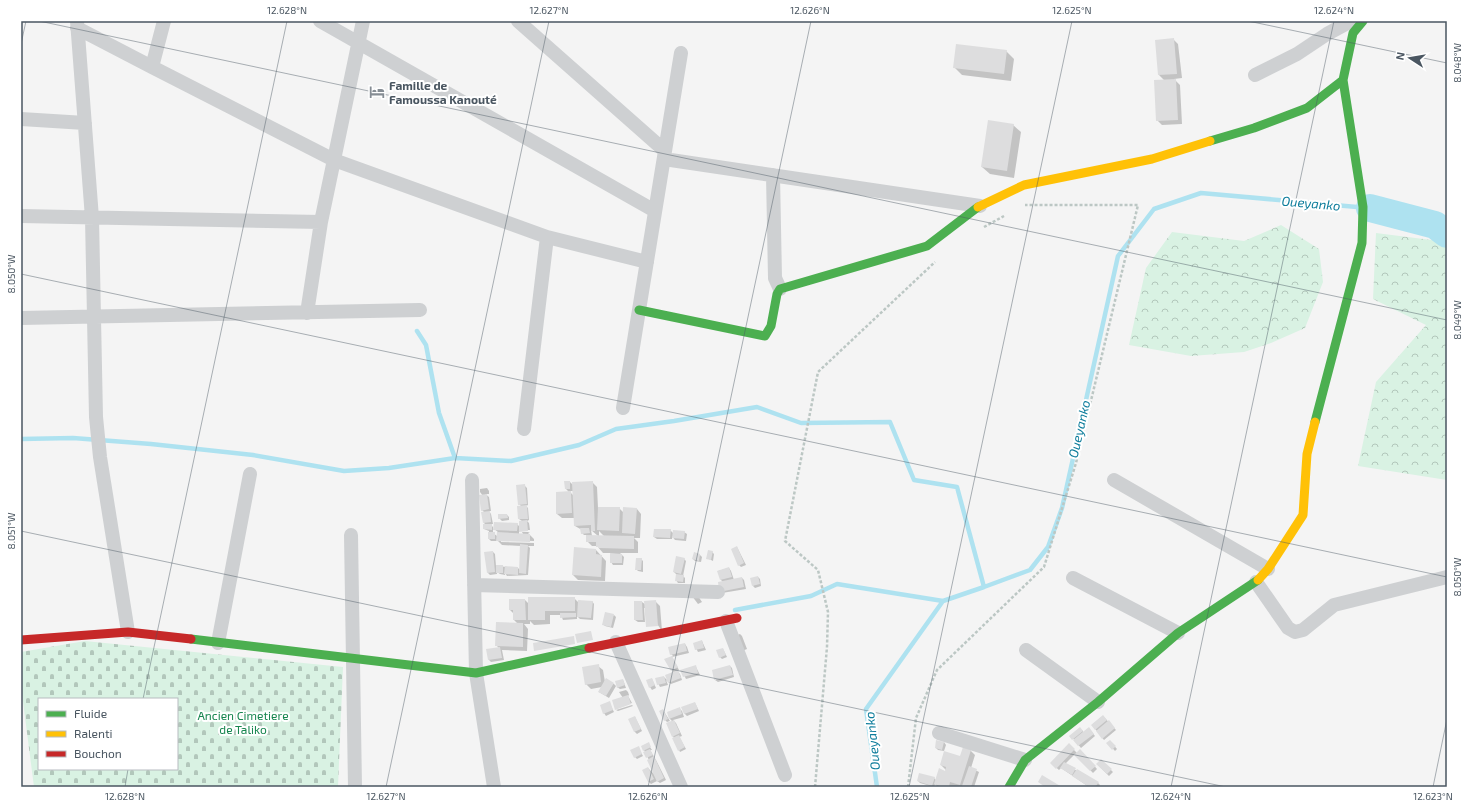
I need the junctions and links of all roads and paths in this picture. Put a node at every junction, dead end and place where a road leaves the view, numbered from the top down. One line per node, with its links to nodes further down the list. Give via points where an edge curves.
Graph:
1 (164, 21): 10 (street)
2 (320, 21): 8 (street)
3 (363, 21): 8 (street)
4 (518, 21): 15 (street)
5 (1351, 21): 11 (street, via 1297,54)
6 (1363, 21): 12 (street, via 1353,33)
7 (77, 24): 10 (street); 14 (street)
8 (358, 44): 16 (street); 20 (street)
9 (682, 53): 15 (street)
10 (152, 68): 16 (street)
11 (1255, 75)
12 (1343, 80): 19 (street, via 1307,108 1254,128 1152,159 1024,185); 41 (street, via 1363,207 1362,243 1307,454 1303,515)
13 (21, 119): 14 (street)
14 (84, 123): 23 (street)
15 (665, 155): 17 (street); 20 (street)
16 (334, 160): 24 (street); 26 (street)
17 (773, 175): 19 (street); 29 (street, via 775,278)
18 (1023, 205): 64 (path, via 1138,205 1076,463 1044,567 937,670 916,718)
19 (980, 206): 29 (street, via 927,246)
20 (655, 211): 28 (street)
21 (1010, 212): 25 (path)
22 (21, 216): 23 (street)
23 (92, 218): 24 (street); 34 (street)
24 (321, 222): 32 (street)
25 (978, 230)
26 (547, 237): 28 (street); 36 (street)
27 (936, 261): 63 (path, via 818,372 785,540 818,570 828,612)
28 (647, 262): 31 (street)
29 (780, 289): 31 (street, via 771,326 765,336)
30 (420, 310): 32 (street)
31 (639, 310): 35 (street)
32 (307, 313): 34 (street)
33 (21, 318): 34 (street)
34 (94, 318): 48 (street, via 96,417 100,456)
35 (623, 408)
36 (524, 429)
37 (250, 474): 52 (street)
38 (472, 480): 45 (street)
39 (1114, 480): 41 (street)
40 (351, 535): 54 (street)
41 (1268, 569): 44 (street)
42 (1447, 577): 44 (street, via 1334,605 1303,630 1295,632 1288,628)
43 (1073, 578): 49 (street)
44 (1256, 582): 49 (street)
45 (474, 585): 46 (street); 55 (street)
46 (718, 592)
47 (731, 620): 51 (street); 59 (street)
48 (128, 632): 50 (street); 52 (street)
49 (1178, 633): 56 (street)
50 (21, 640)
51 (616, 642): 55 (street); 62 (street)
52 (218, 643): 54 (street)
53 (1026, 650): 56 (street)
54 (353, 658): 55 (street); 60 (street)
55 (476, 673): 61 (street)
56 (1098, 702): 58 (street)
57 (939, 733): 58 (street)
58 (1025, 760): 65 (street)
59 (785, 775)
60 (355, 787)
61 (494, 787)
62 (681, 787)
63 (815, 787)
64 (908, 787)
65 (1009, 787)

